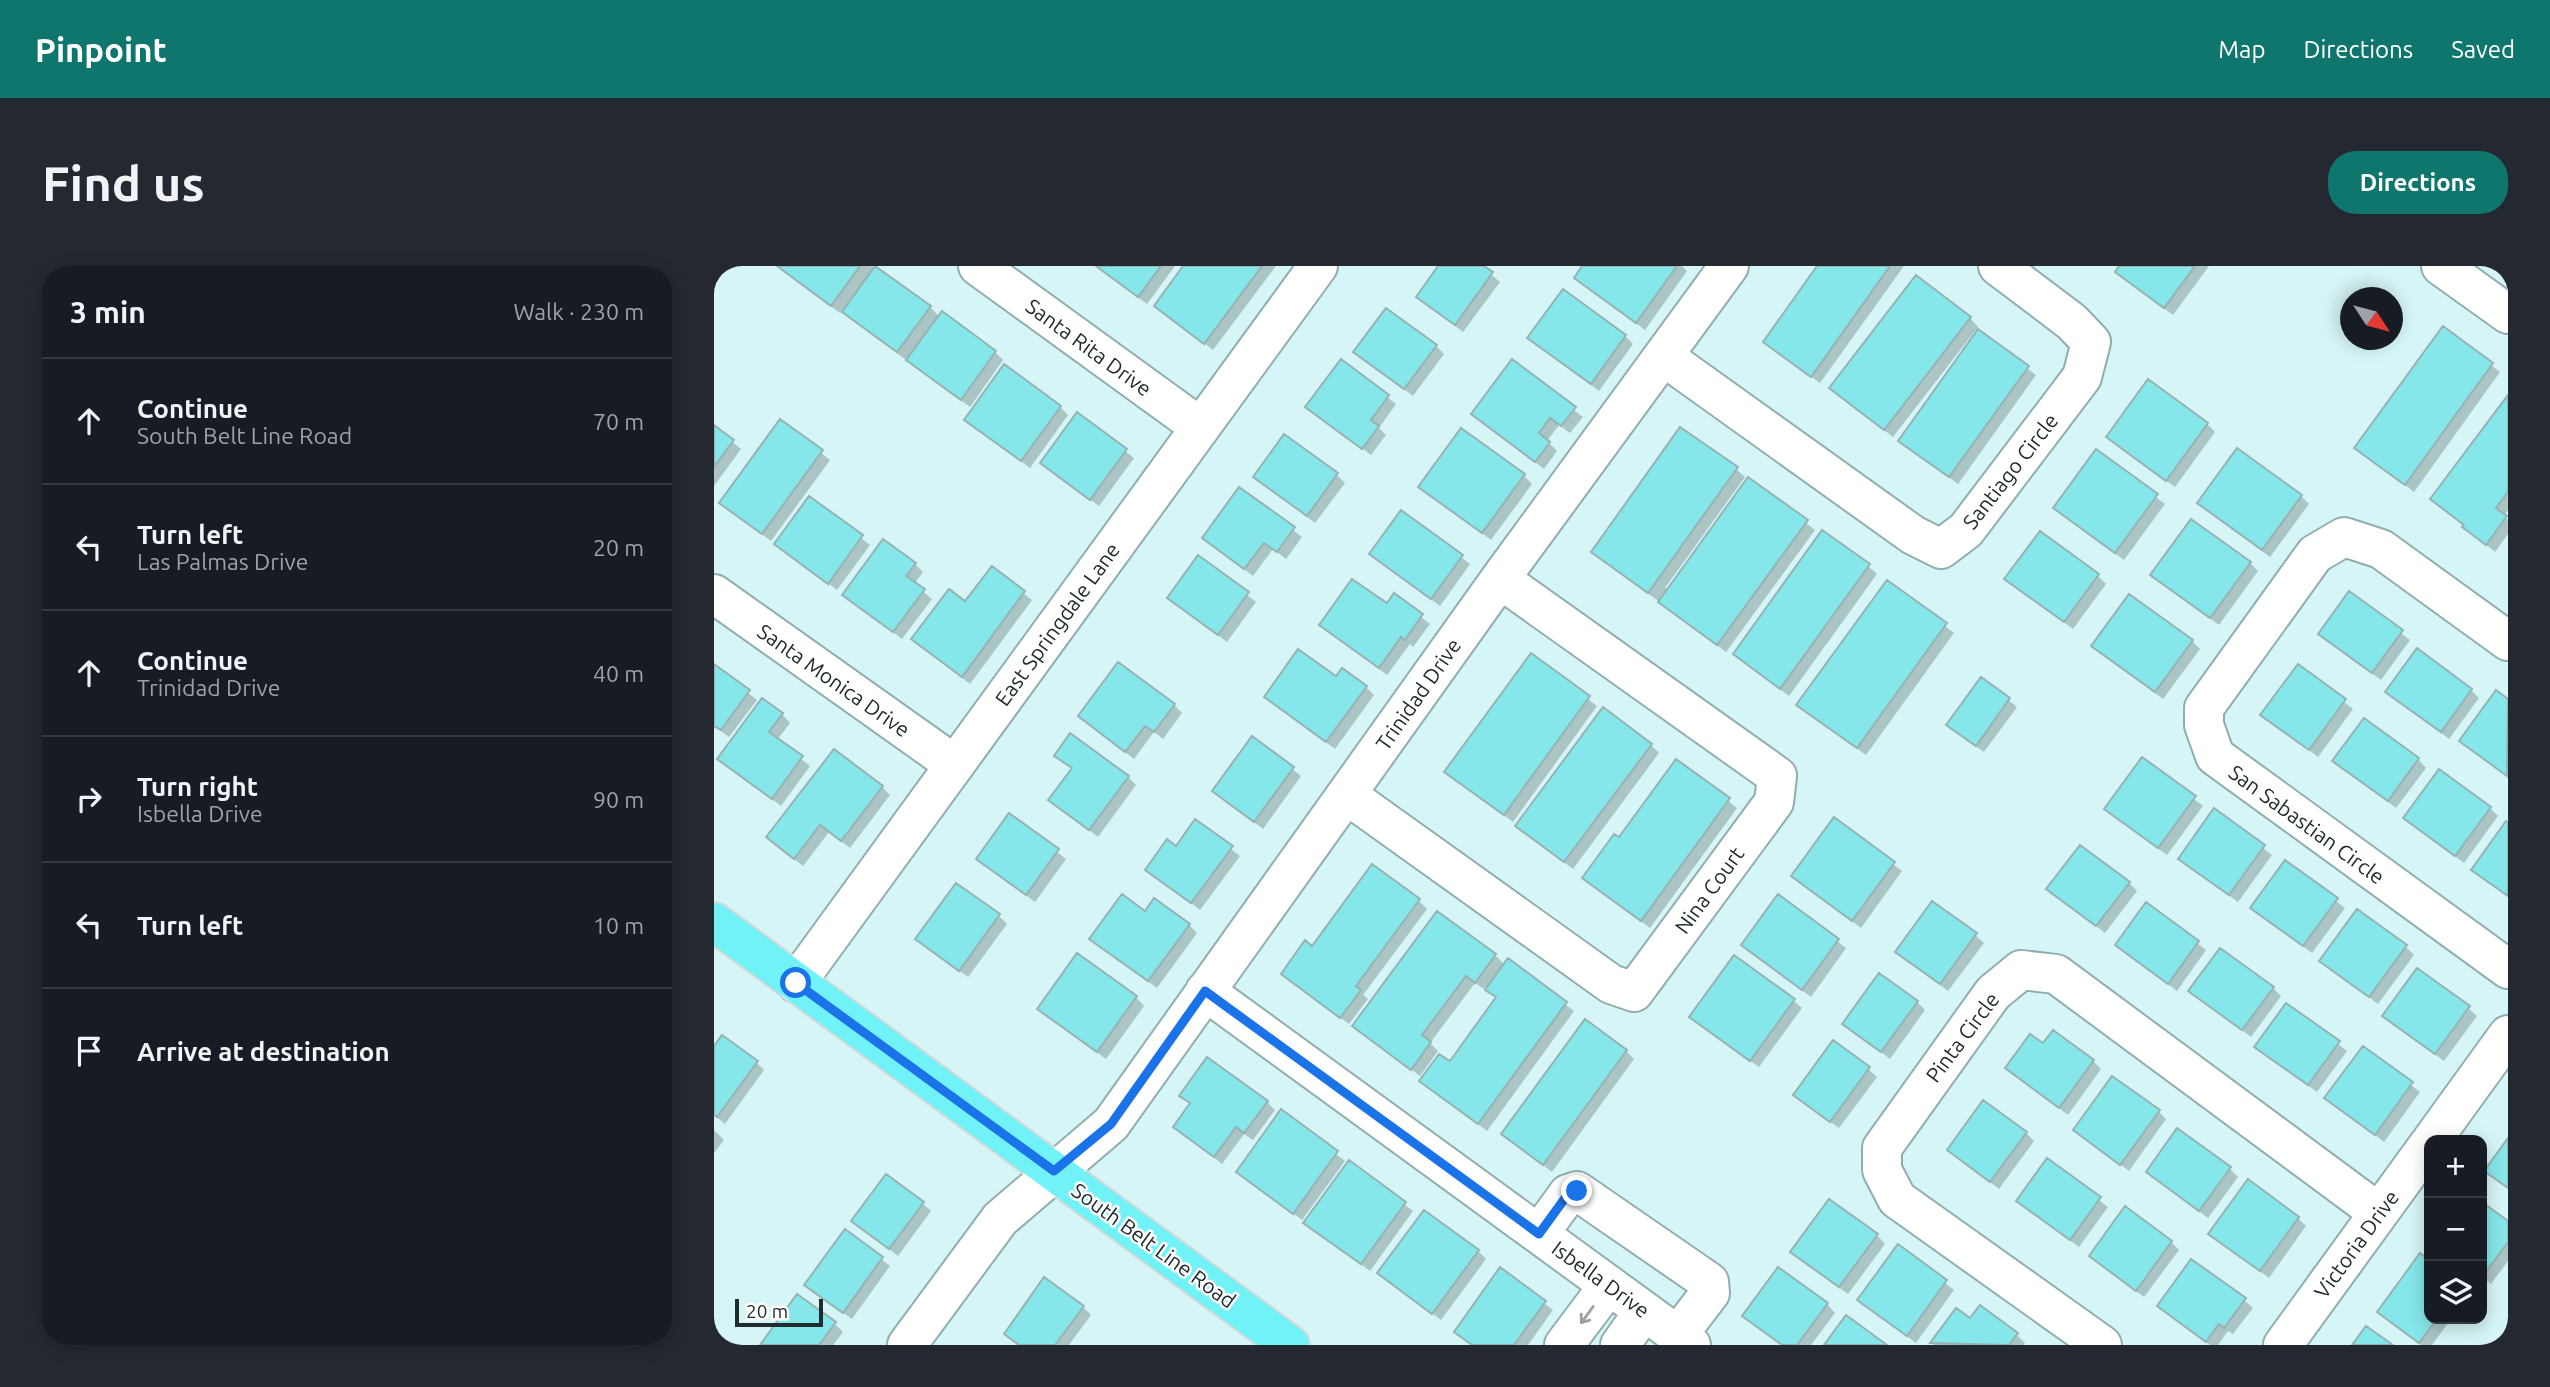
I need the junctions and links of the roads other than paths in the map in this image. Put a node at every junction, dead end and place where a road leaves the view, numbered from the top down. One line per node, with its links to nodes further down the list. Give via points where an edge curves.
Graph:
1 (978, 266): 8 (street, Santa Rita Drive)
2 (1318, 266): 8 (street, East Springdale Lane)
3 (1729, 266): 7 (street, Trinidad Drive)
4 (1998, 266): 7 (street, Santiago Circle, via 2091,342 2082,377 1966,530 1941,549 1913,535)
5 (2441, 266): 6 (street)
6 (2508, 314)
7 (1663, 356): 9 (street, Trinidad Drive)
8 (1200, 427): 12 (street, East Springdale Lane)
9 (1500, 579): 13 (street, Trinidad Drive); 13 (street, Nina Court, via 1777,776 1774,802 1634,992 1611,984)
10 (714, 594): 12 (street, Santa Monica Drive)
11 (2508, 641): 15 (street, San Sabastian Circle, via 2381,549 2344,537 2315,554 2204,708 2204,725 2215,757)
12 (955, 765): 16 (street, East Springdale Lane)
13 (1347, 795): 17 (street, Trinidad Drive)
14 (714, 922): 16 (main road, South Belt Line Road)
15 (2508, 969)
16 (796, 983): 21 (main road, South Belt Line Road)
17 (1205, 991): 21 (street, Trinidad Drive, via 1111,1124); 23 (street, Isbella Drive)
18 (2508, 1035): 19 (street, Victoria Drive)
19 (2435, 1135)
20 (2424, 1150): 22 (street, Victoria Drive)
21 (1054, 1171): 27 (street, Trinidad Drive, via 1000,1219); 28 (main road, South Belt Line Road)
22 (2379, 1213): 31 (street, Pinta Circle, via 2056,974 2021,970 1993,993 1882,1148 1882,1170 1897,1199); 32 (street, Victoria Drive)
23 (1539, 1234): 24 (street, Isbella Drive); 26 (street, via 1568,1194 1577,1191 1709,1282 1710,1293)
24 (1609, 1284): 25 (street, Isbella Drive); 29 (street, one-way to 29)
25 (1644, 1311): 26 (street, Isbella Drive); 30 (street)
26 (1684, 1340)
27 (907, 1345)
28 (1290, 1345)
29 (1564, 1345)
30 (1620, 1345)
31 (2102, 1345)
32 (2283, 1345)

